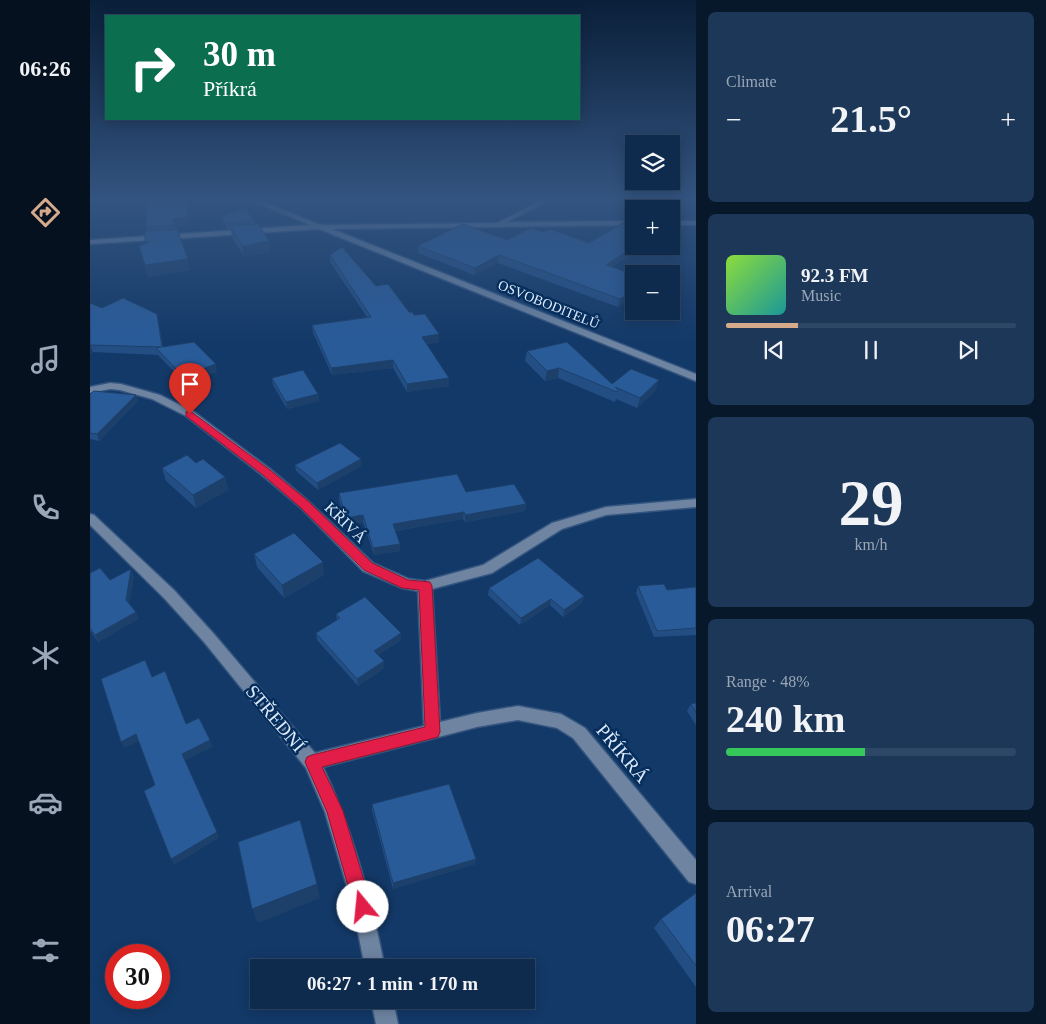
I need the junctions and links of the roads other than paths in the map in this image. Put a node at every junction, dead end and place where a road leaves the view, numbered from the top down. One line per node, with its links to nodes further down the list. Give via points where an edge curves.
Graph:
1 (372, 248): 2 (street, OSVOBODITELŮ)
2 (696, 378)
3 (90, 390): 6 (street, KŘIVÁ, via 116,386 137,391 156,397 196,419 304,504 368,566 407,584)
4 (696, 503): 6 (street, KŘIVÁ, via 606,510 557,526 487,569)
5 (90, 518): 8 (street, STŘEDNÍ, via 169,594)
6 (425, 586): 7 (street)
7 (432, 732): 8 (street, PŘÍKRÁ); 9 (street, PŘÍKRÁ, via 518,713 561,722 579,733)
8 (312, 762): 10 (street, STŘEDNÍ, via 334,811 363,907)
9 (696, 875)
10 (373, 959)
11 (384, 1009): 12 (street)
12 (387, 1024)

